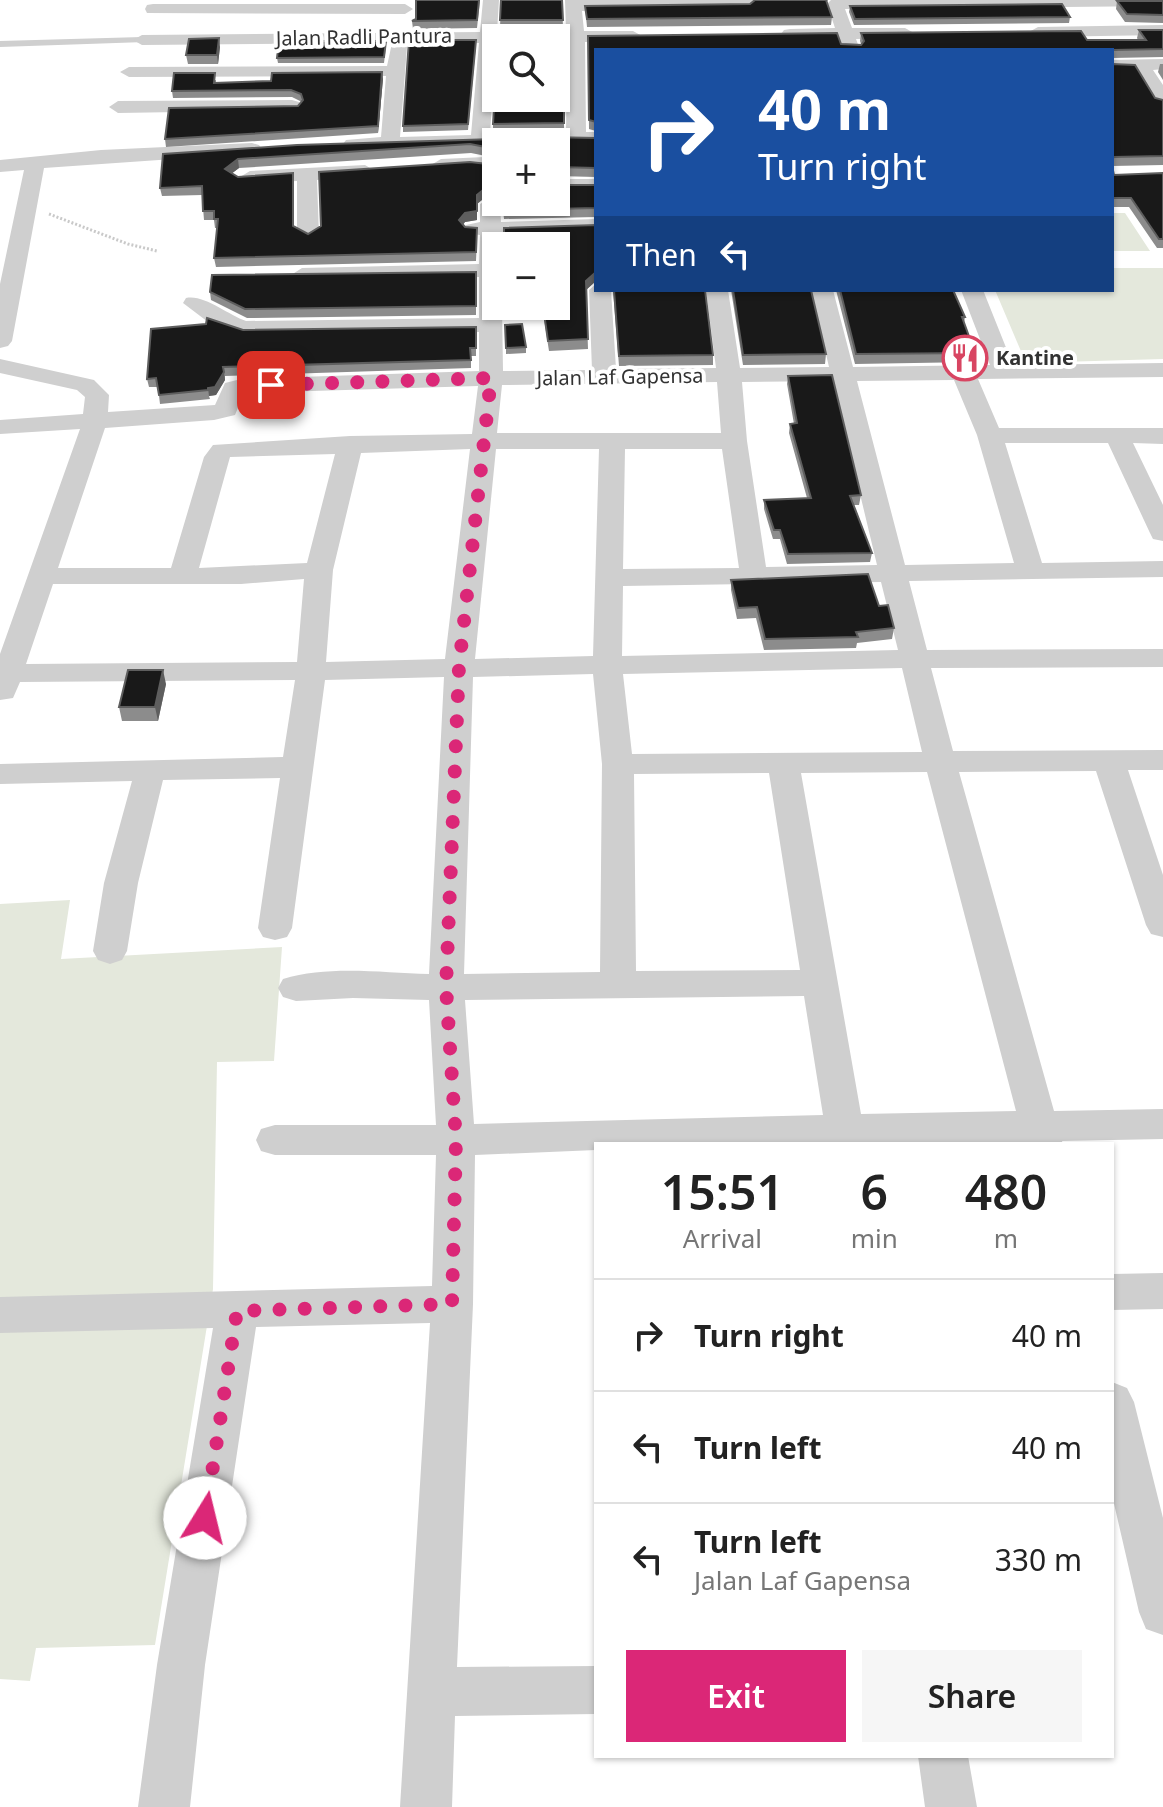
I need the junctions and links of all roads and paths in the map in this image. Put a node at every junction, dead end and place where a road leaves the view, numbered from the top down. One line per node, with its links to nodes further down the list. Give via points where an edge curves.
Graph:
1 (491, 0): 14 (street)
2 (931, 1): 3 (street); 7 (street)
3 (1011, 1): 4 (street); 16 (street)
4 (1093, 1): 5 (street)
5 (1163, 1)
6 (665, 2): 8 (street); 13 (street)
7 (834, 2): 25 (street)
8 (573, 3): 23 (street)
9 (155, 4): 10 (street); 24 (street)
10 (241, 4): 11 (street)
11 (312, 4): 12 (street)
12 (405, 4): 21 (street)
13 (750, 8)
14 (489, 24)
15 (1163, 30): 16 (street)
16 (1020, 32): 27 (street)
17 (921, 33): 25 (street)
18 (482, 35): 21 (street, Jalan Radli Pantura)
19 (770, 35): 25 (street)
20 (650, 36): 23 (street, Jalan Radli Pantura)
21 (399, 37): 24 (street, Jalan Radli Pantura); 32 (street)
22 (570, 37): 23 (street, Jalan Radli Pantura)
23 (575, 37): 31 (street)
24 (142, 40): 26 (lane); 33 (street)
25 (848, 42)
26 (0, 44)
27 (1037, 48)
28 (1141, 64): 29 (street); 30 (street); 34 (street)
29 (1163, 64)
30 (1114, 65)
31 (587, 70): 38 (street)
32 (395, 71): 33 (street); 40 (street)
33 (129, 72): 37 (street)
34 (1163, 101)
35 (292, 106): 37 (street)
36 (482, 112): 39 (street)
37 (114, 119): 43 (street)
38 (586, 138): 39 (street)
39 (480, 139): 40 (street)
40 (390, 143): 41 (street)
41 (331, 146)
42 (271, 148): 43 (street)
43 (101, 156): 44 (street)
44 (35, 163): 46 (street); 53 (street)
45 (482, 164): 48 (street)
46 (0, 166)
47 (389, 169): 49 (street)
48 (427, 171)
49 (307, 175): 50 (street); 56 (street)
50 (239, 177)
51 (570, 185): 52 (street)
52 (594, 185)
53 (17, 203): 57 (path); 58 (street)
54 (594, 225): 55 (street, via 485,220)
55 (486, 232)
56 (308, 235)
57 (157, 251)
58 (8, 263): 66 (street)
59 (482, 270): 60 (street)
60 (277, 275)
61 (600, 292): 77 (street)
62 (717, 292): 75 (street)
63 (823, 292): 72 (street)
64 (973, 292): 74 (street)
65 (194, 303): 68 (street, via 244,328)
66 (3, 304): 69 (street)
67 (490, 320): 68 (street)
68 (490, 325): 76 (street)
69 (0, 341)
70 (0, 366): 78 (street, via 85,385 97,395)
71 (1163, 370): 74 (street, Jalan Laf Gapensa)
72 (843, 373): 73 (street, Jalan Laf Gapensa); 75 (street, Jalan Laf Gapensa); 91 (street)
73 (963, 373): 74 (street, Jalan Laf Gapensa); 80 (street)
74 (1005, 374)
75 (729, 376): 77 (street, Jalan Laf Gapensa); 84 (street)
76 (491, 378): 77 (street, Jalan Laf Gapensa); 78 (street, Jalan Laf Gapensa, via 241,386 234,388 229,407 222,412); 83 (street)
77 (604, 378)
78 (95, 421): 79 (street); 93 (street)
79 (0, 427)
80 (990, 435): 81 (street); 90 (street)
81 (1117, 436): 82 (street); 87 (street)
82 (1163, 436)
83 (485, 441): 85 (street); 86 (street); 99 (street)
84 (734, 441): 85 (street); 94 (street)
85 (612, 442): 95 (street)
86 (350, 444): 89 (street); 92 (street, via 222,450)
87 (1163, 533)
88 (1163, 569): 90 (street)
89 (319, 570): 92 (street); 100 (street)
90 (1030, 570): 91 (street)
91 (894, 574): 94 (street); 97 (street)
92 (183, 575): 93 (street)
93 (42, 576): 101 (street)
94 (754, 576): 95 (street)
95 (607, 578): 98 (street)
96 (1163, 658): 97 (street)
97 (914, 659): 98 (street); 104 (street)
98 (607, 665): 99 (street); 106 (street)
99 (459, 667): 100 (street); 115 (street)
100 (311, 671): 101 (street); 107 (street)
101 (3, 680)
102 (1163, 760): 105 (street)
103 (783, 761): 104 (street); 106 (street); 114 (street)
104 (940, 761): 105 (street); 119 (street)
105 (1109, 762): 110 (street)
106 (618, 764): 113 (street)
107 (298, 767): 108 (street); 111 (street)
108 (150, 771): 109 (street); 112 (street, via 123,871)
109 (0, 774)
110 (1163, 925)
111 (275, 928)
112 (110, 951)
113 (618, 983): 114 (street); 115 (street)
114 (819, 983): 118 (street)
115 (446, 987): 116 (street); 122 (street)
116 (296, 988)
117 (1163, 1124): 119 (street)
118 (844, 1129): 119 (street); 120 (street)
119 (1042, 1135)
120 (645, 1138): 122 (street)
121 (275, 1140): 122 (street)
122 (456, 1140): 125 (street)
123 (1163, 1291): 124 (street)
124 (1114, 1292)
125 (452, 1304): 126 (street); 131 (street)
126 (237, 1311): 127 (street); 133 (street)
127 (0, 1315)
128 (1114, 1410): 129 (street)
129 (1163, 1612)
130 (594, 1690): 131 (street)
131 (431, 1692): 134 (street)
132 (943, 1758): 135 (street)
133 (164, 1807)
134 (426, 1807)
135 (951, 1807)

